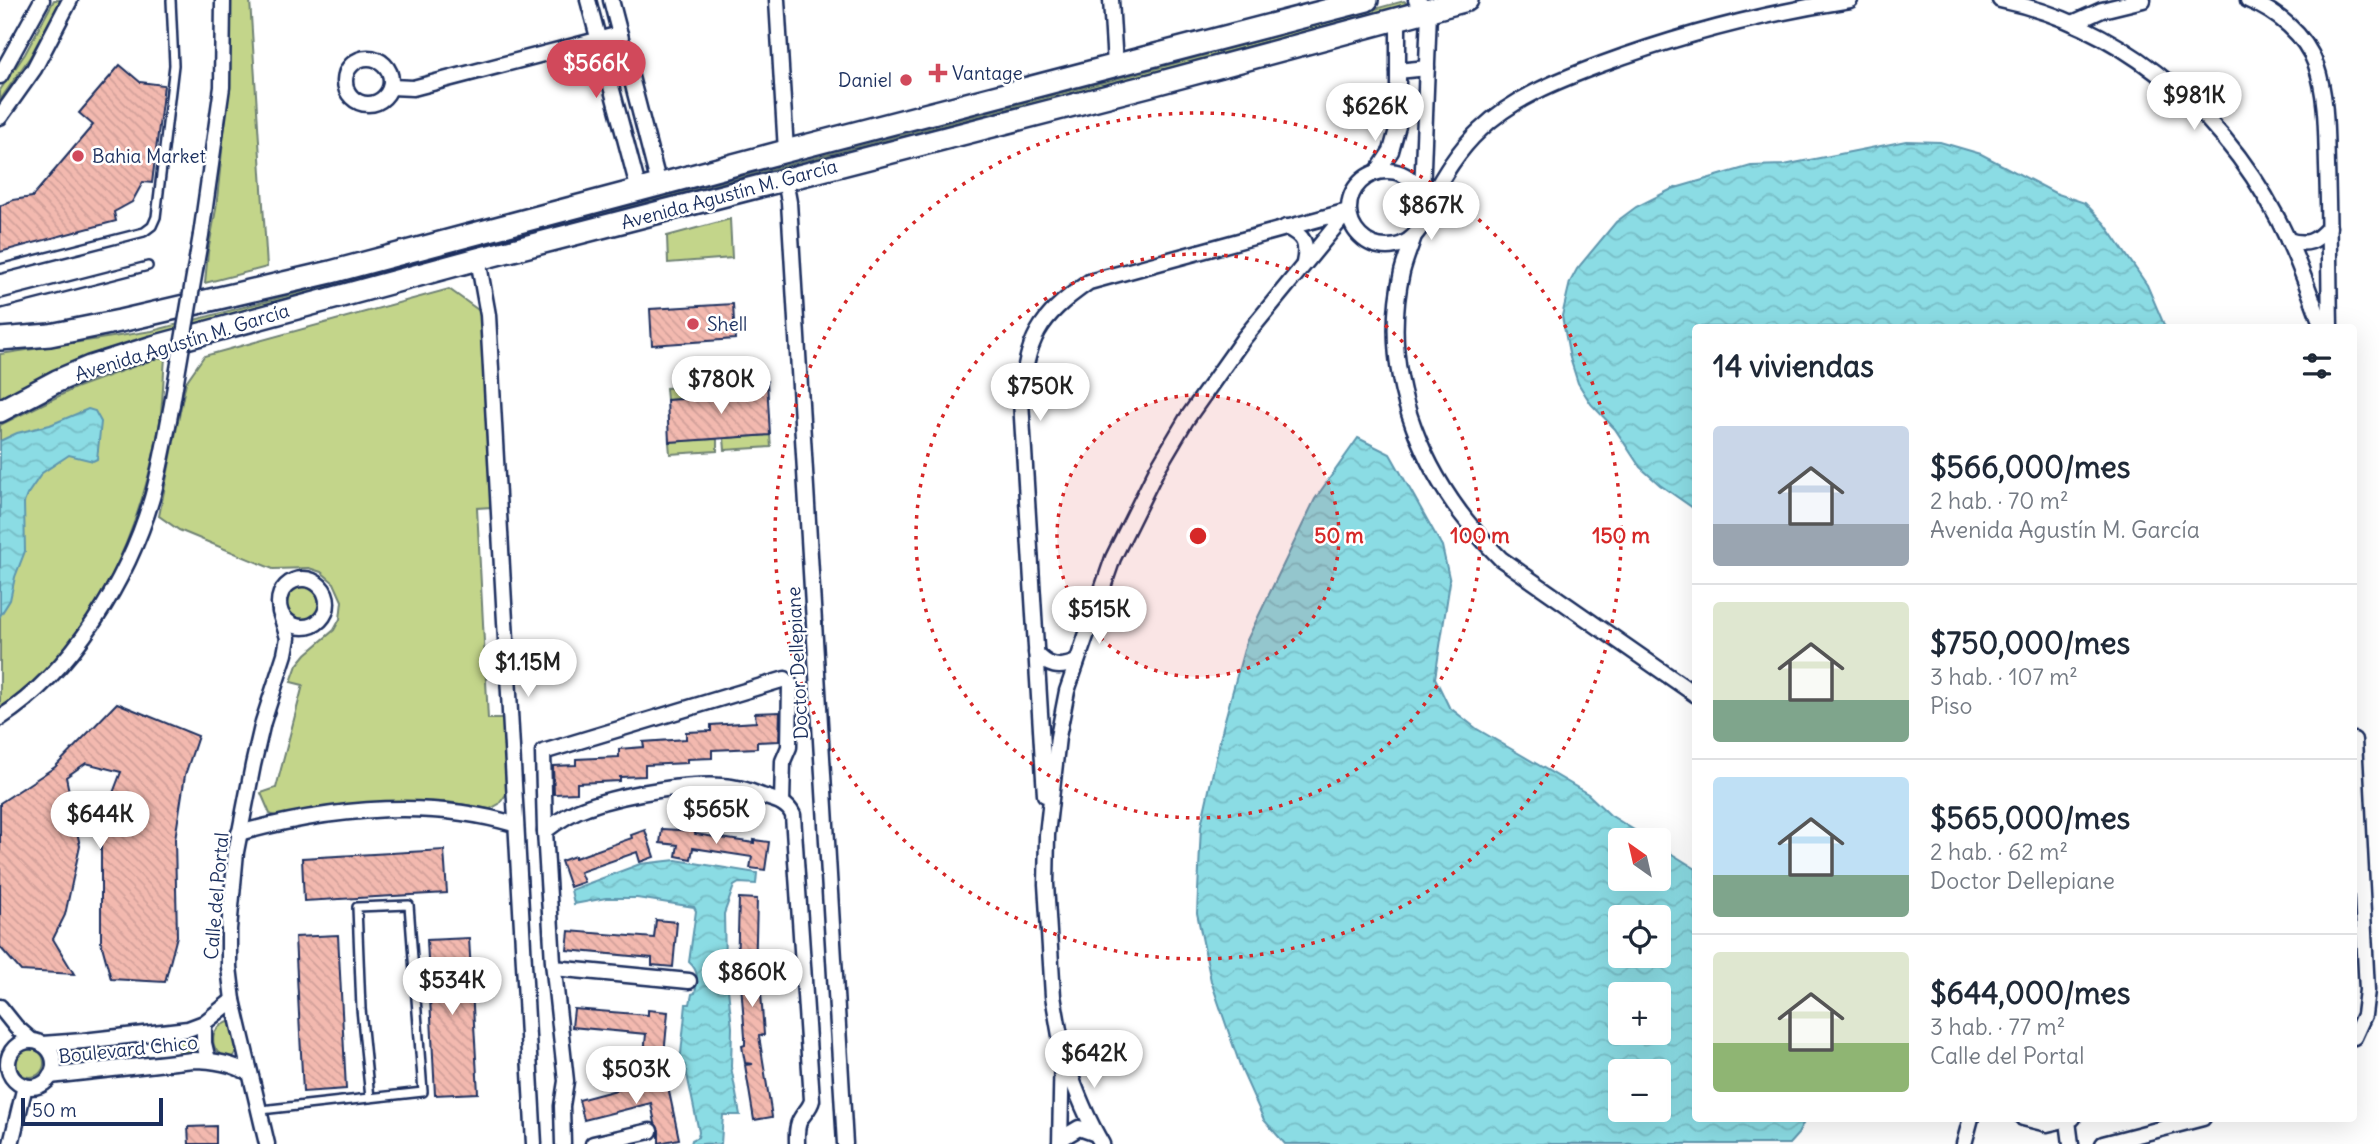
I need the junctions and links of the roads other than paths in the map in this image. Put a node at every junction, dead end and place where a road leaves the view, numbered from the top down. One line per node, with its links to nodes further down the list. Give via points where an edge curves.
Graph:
1 (42, 0): 23 (street)
2 (70, 0): 25 (street, via 34,69)
3 (171, 0): 39 (lane, via 174,65 152,226 145,232)
4 (223, 0): 51 (street, bridge, via 222,87 201,235 152,498 99,614 44,681)
5 (588, 0): 19 (street)
6 (611, 0): 18 (street)
7 (777, 0): 26 (street)
8 (1111, 0): 20 (street)
9 (1367, 0): 20 (main road, Avenida Agustín M. García)
10 (1850, 0): 30 (street, via 1738,21 1640,50 1546,87 1480,129)
11 (2000, 0): 17 (street)
12 (2143, 0): 17 (street)
13 (2248, 0): 33 (street, via 2292,28 2316,65 2325,117)
14 (1460, 1): 15 (main road, Avenida Agustín M. García)
15 (1423, 5): 16 (main road, Avenida Agustín M. García); 21 (street)
16 (1398, 19): 22 (street); 28 (main road, Avenida Agustín M. García)
17 (2073, 23): 35 (street, via 2111,42 2180,91 2234,152)
18 (620, 34): 19 (street); 29 (street)
19 (598, 40): 24 (street, via 413,88); 29 (street)
20 (1115, 65): 26 (main road, Avenida Agustín M. García)
21 (1427, 68): 22 (street); 30 (street)
22 (1398, 71): 27 (street, via 1398,126 1391,151)
23 (0, 76)
24 (390, 87)
25 (0, 117)
26 (786, 151): 29 (main road, Avenida Agustín M. García)
27 (1377, 172): 30 (street, via 1399,173 1417,185); 31 (street, via 1356,186)
28 (785, 180): 36 (main road, Avenida Agustín M. García); 87 (street, Doctor Dellepiane)
29 (649, 188): 43 (main road, Avenida Agustín M. García, via 218,299 50,335)
30 (1424, 201): 34 (street, via 1420,228)
31 (1348, 211): 32 (street); 34 (street, via 1357,234 1378,247 1404,244); 37 (street)
32 (1286, 227): 37 (street, via 1305,240); 48 (street, via 1089,282 1048,315 1024,363 1021,401)
33 (2329, 227): 35 (street, via 2312,242 2302,245); 42 (street)
34 (1414, 236): 50 (street, via 1398,296 1400,373 1420,446 1445,494 1501,559)
35 (2288, 240): 41 (street)
36 (478, 259): 44 (main road, Avenida Agustín M. García, via 123,355 57,381); 54 (street, via 488,315)
37 (1304, 262): 49 (street, via 1229,358 1157,469 1113,558)
38 (148, 266): 40 (lane)
39 (0, 269)
40 (0, 304)
41 (2321, 324)
42 (2330, 324)
43 (0, 340)
44 (0, 411)
45 (280, 612): 46 (street, via 297,626); 46 (street, via 280,596 289,583 312,581 324,592 326,607); 47 (street, via 288,638)
46 (312, 625): 47 (street)
47 (285, 653): 56 (street, Calle del Portal, via 263,722)
48 (1036, 653): 49 (street, via 1048,665); 57 (street)
49 (1076, 662): 57 (street, via 1058,737)
50 (1692, 692)
51 (0, 718)
52 (2357, 798): 63 (street, via 2367,990)
53 (782, 803): 55 (street, via 736,787 681,787 587,807); 55 (street, via 783,761 789,747 790,684 785,679 543,752); 86 (street, via 793,815 812,1100 810,1110 800,1118)
54 (514, 824): 56 (street, via 463,813 386,810 311,817); 83 (street)
55 (545, 831): 58 (street)
56 (239, 833): 60 (street, Calle del Portal, via 229,929)
57 (1047, 835): 66 (street, via 1049,941)
58 (554, 968): 59 (street); 84 (street, via 566,1081)
59 (689, 981)
60 (233, 1000): 62 (street, Boulevard Chico); 69 (street, Calle del Portal)
61 (0, 1007): 64 (street, via 16,1027)
62 (204, 1023): 64 (street, Boulevard Chico, via 83,1041); 67 (street)
63 (2357, 1030)
64 (37, 1042): 68 (street, via 13,1049); 70 (street, via 48,1048 54,1061)
65 (0, 1048): 68 (street)
66 (1062, 1048): 80 (street, via 1075,1090); 88 (street)
67 (208, 1060): 69 (street, Boulevard Chico, via 234,1064); 70 (street, Boulevard Chico)
68 (9, 1069): 71 (street)
69 (249, 1073): 73 (street, Calle del Portal)
70 (50, 1076): 71 (street)
71 (25, 1086): 81 (street)
72 (370, 1098): 72 (lane, via 423,1092 409,905 357,907); 73 (lane)
73 (261, 1110): 82 (street, Calle del Portal)
74 (1971, 1122): 89 (street)
75 (2039, 1122): 76 (street)
76 (2056, 1122)
77 (2070, 1122): 90 (street)
78 (2188, 1122): 91 (street)
79 (650, 1131): 85 (street)
80 (1099, 1139): 88 (street, via 1079,1128)
81 (11, 1144)
82 (267, 1144)
83 (534, 1144)
84 (563, 1144)
85 (593, 1144)
86 (797, 1144)
87 (845, 1144)
88 (1060, 1144)
89 (1964, 1144)
90 (2071, 1144)
91 (2103, 1144)

